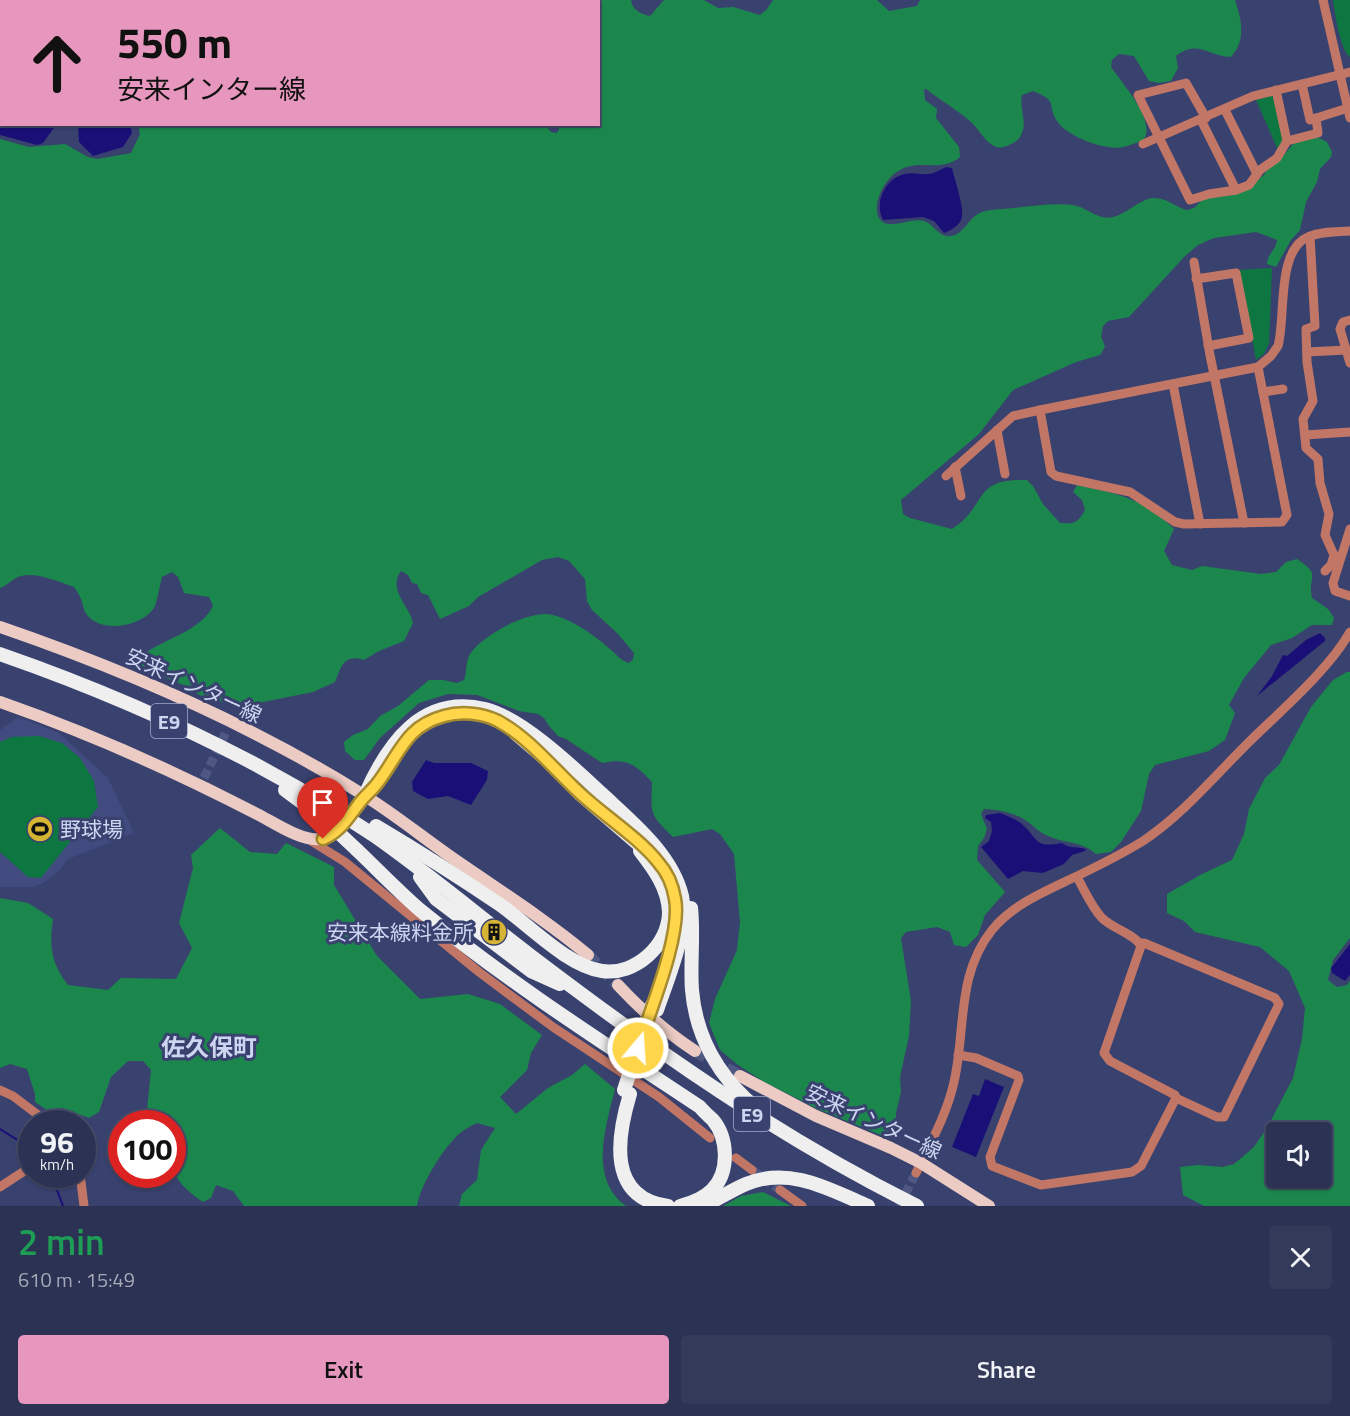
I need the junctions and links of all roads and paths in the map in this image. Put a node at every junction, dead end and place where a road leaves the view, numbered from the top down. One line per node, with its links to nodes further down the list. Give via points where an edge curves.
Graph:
1 (1323, 0): 2 (street)
2 (1345, 73): 3 (street); 6 (street)
3 (1302, 84): 4 (street); 7 (street, via 1310,120)
4 (1276, 90): 5 (street); 10 (street)
5 (1225, 110): 8 (street); 12 (street)
6 (1349, 113): 7 (street)
7 (1316, 118): 10 (street, via 1318,133)
8 (1203, 119): 9 (street); 9 (street, via 1186,83 1138,95); 13 (street)
9 (1159, 138): 11 (street); 13 (street, via 1190,200)
10 (1287, 141): 12 (street, via 1277,158)
11 (1143, 144)
12 (1257, 174): 13 (street, via 1249,185)
13 (1236, 190)
14 (1350, 231): 15 (street)
15 (1310, 236): 21 (street, via 1315,326 1306,329); 23 (street, via 1297,244 1290,258 1280,339 1275,351)
16 (1194, 262): 17 (street)
17 (1196, 279): 19 (street); 19 (street, via 1236,273 1249,338)
18 (1350, 320): 20 (street, via 1343,322 1340,329)
19 (1208, 346): 24 (street)
20 (1346, 350): 21 (street); 22 (street)
21 (1306, 352): 31 (street, via 1313,401 1303,419)
22 (1350, 363)
23 (1258, 367): 24 (street); 27 (street)
24 (1215, 376): 25 (street); 36 (street)
25 (1173, 384): 28 (street); 37 (street)
26 (1283, 389): 27 (street)
27 (1263, 392): 36 (street, via 1287,515 1281,522)
28 (1040, 410): 29 (street, via 1013,416); 37 (street, via 1051,472 1056,476 1130,492 1175,522)
29 (998, 430): 32 (street); 33 (street)
30 (1350, 432): 31 (street)
31 (1305, 435): 39 (street, via 1306,448 1318,459 1328,507 1325,535 1334,555)
32 (955, 467): 34 (street); 35 (street)
33 (1005, 474)
34 (946, 476)
35 (961, 496)
36 (1244, 523): 37 (street)
37 (1200, 524)
38 (1350, 529): 40 (street, via 1333,584 1335,591)
39 (1325, 571)
40 (1350, 596)
41 (0, 627): 46 (main road, 安来インター線, via 120,672 330,774)
42 (1350, 632): 51 (street, via 1292,699 1173,818 1145,840)
43 (0, 656): 45 (highway, E9, via 124,700)
44 (0, 702): 50 (main road, via 202,782)
45 (238, 757): 47 (highway); 47 (highway, via 297,798)
46 (365, 795): 48 (highway, via 391,747 407,729 423,717 462,707 485,709 521,727 561,758); 50 (main road, via 332,835 318,840); 53 (main road, 安来インター線, via 560,931)
47 (329, 810): 49 (highway); 74 (highway, bridge, via 357,850 418,908 529,993 700,1107 714,1121 723,1138 721,1174 714,1188 696,1202)
48 (612, 813): 49 (highway, via 661,882 669,914 662,939 651,954 636,966 602,972 563,954 500,904); 59 (highway, via 660,853 673,872 682,897 679,940); 62 (highway, via 666,848 681,869 692,917 692,990 704,1041 724,1075 755,1107 774,1119)
49 (372, 833): 62 (highway, E9, via 422,873 436,899 531,971 574,989)
50 (306, 837): 63 (street, via 345,862 534,1013 659,1097)
51 (1077, 877): 52 (street, via 1102,917); 56 (street, via 1010,913 982,943 964,992)
52 (1140, 943): 60 (street, via 1104,1053 1110,1061); 60 (street, via 1275,998 1279,1004 1227,1115 1217,1117)
53 (588, 955)
54 (618, 985): 55 (main road, via 666,1032)
55 (695, 1051)
56 (958, 1055): 60 (street, via 976,1058 1018,1076 990,1162 1041,1185 1137,1170); 65 (street, via 949,1102)
57 (740, 1076): 65 (main road, 安来インター線, via 816,1116 891,1148)
58 (0, 1090): 61 (street)
59 (627, 1092): 72 (highway, via 615,1122 613,1158 624,1189); 73 (highway, via 620,1138 620,1161 626,1180 639,1195 654,1204)
60 (1176, 1098)
61 (32, 1110)
62 (784, 1134): 78 (highway, E9)
63 (710, 1138)
64 (736, 1158): 66 (street)
65 (918, 1168): 79 (main road, 安来インター線)
66 (752, 1170)
67 (18, 1175): 68 (street)
68 (0, 1187)
69 (82, 1188): 71 (street)
70 (780, 1190): 76 (street)
71 (84, 1206)
72 (644, 1206)
73 (668, 1206)
74 (680, 1206)
75 (704, 1206): 77 (highway, via 745,1184 782,1177 804,1180)
76 (802, 1206)
77 (868, 1206)
78 (917, 1206)
79 (989, 1206)

